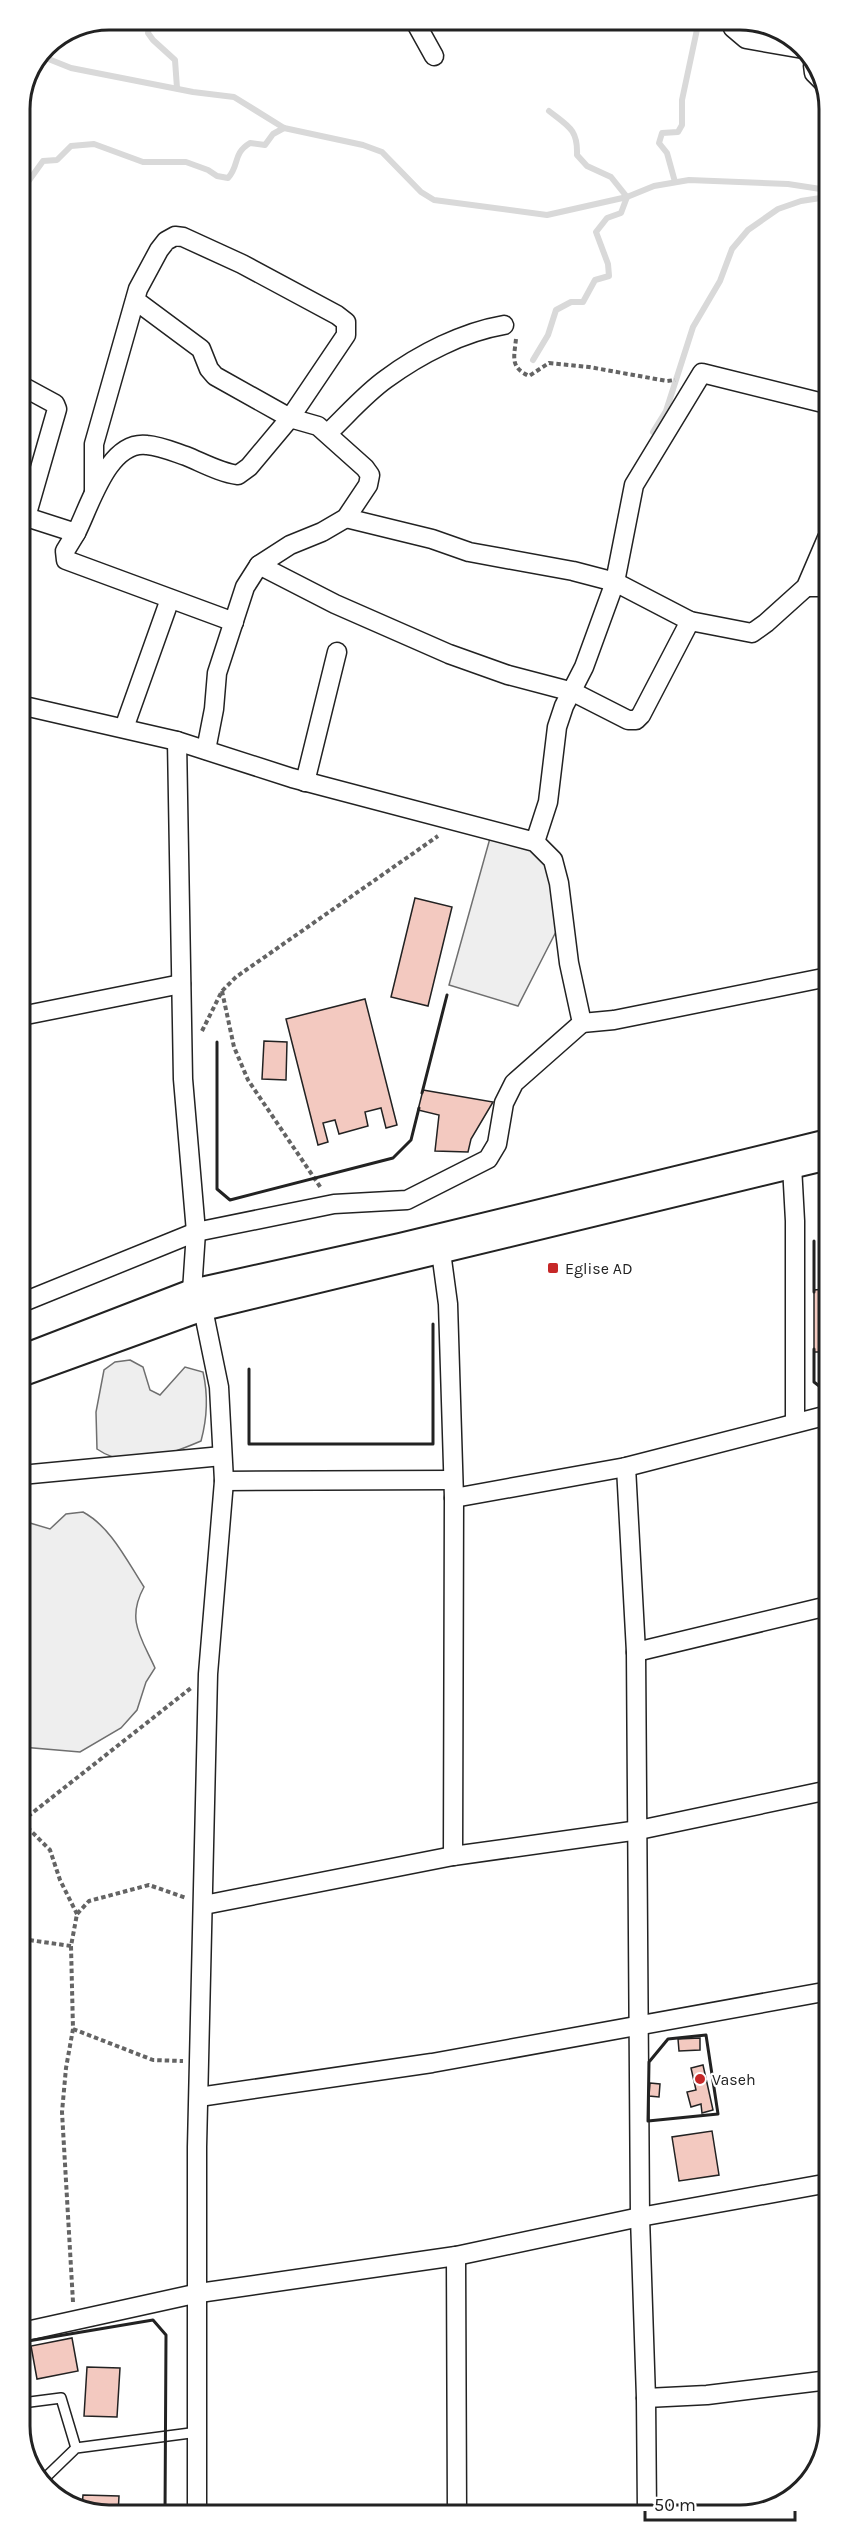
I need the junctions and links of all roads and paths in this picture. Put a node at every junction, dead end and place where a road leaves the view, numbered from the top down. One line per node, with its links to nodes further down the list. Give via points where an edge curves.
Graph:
1 (420, 30): 4 (street)
2 (735, 30): 3 (street, via 746,39)
3 (789, 46)
4 (434, 56)
5 (135, 300): 10 (street, via 201,349 215,376); 10 (street, via 159,250 174,236 242,264 337,315 346,322 346,335); 12 (street, via 94,444)
6 (504, 325): 7 (path, via 516,338 513,362 519,372 529,376 549,363 667,381); 11 (street, via 427,352 385,380)
7 (702, 373): 9 (street); 19 (street, via 634,485)
8 (30, 390): 13 (street, via 57,409)
9 (819, 402)
10 (290, 418): 11 (street); 12 (street, via 238,475 145,444 130,447 115,458)
11 (328, 433): 15 (street, via 370,475 368,485)
12 (94, 492): 16 (street)
13 (30, 494)
14 (30, 518): 16 (street)
15 (346, 518): 18 (street); 19 (street, via 469,552)
16 (76, 533): 22 (street, via 65,551 66,560)
17 (819, 557): 20 (street)
18 (259, 565): 24 (street, via 245,587); 26 (street, via 335,604 449,654)
19 (615, 582): 23 (street); 26 (street)
20 (806, 587): 21 (street); 23 (street, via 752,633)
21 (819, 587)
22 (170, 599): 24 (street); 28 (street)
23 (690, 621): 26 (street, via 636,720 628,720)
24 (234, 622): 30 (street, via 217,673)
25 (337, 652): 31 (street)
26 (573, 692): 33 (street, via 557,727 548,802)
27 (30, 707): 28 (street)
28 (124, 728): 29 (street)
29 (177, 741): 30 (street); 35 (street)
30 (206, 750): 31 (street)
31 (305, 782): 32 (street)
32 (471, 825): 33 (street); 36 (path, via 433,838 236,977)
33 (535, 842): 38 (street, via 553,860)
34 (819, 979): 38 (street)
35 (181, 984): 37 (street); 44 (street, via 183,1079)
36 (222, 991): 39 (path); 43 (path, via 234,1047 248,1080 313,1179)
37 (30, 1014)
38 (582, 1023): 43 (street, via 514,1083 504,1103 497,1144 488,1159 407,1200)
39 (199, 1038)
40 (819, 1143): 47 (street, via 411,1242)
41 (819, 1160): 42 (street)
42 (792, 1166): 45 (street); 51 (street)
43 (334, 1204): 44 (street)
44 (196, 1232): 46 (street); 47 (street)
45 (441, 1252): 47 (street); 56 (street, via 448,1304)
46 (30, 1299)
47 (198, 1300): 48 (street); 49 (street); 52 (street, via 219,1388)
48 (30, 1354)
49 (30, 1372)
50 (819, 1417): 51 (street)
51 (795, 1423): 53 (street)
52 (222, 1456): 54 (street); 55 (street)
53 (626, 1467): 56 (street); 58 (street)
54 (30, 1474)
55 (224, 1481): 56 (street); 59 (street)
56 (453, 1489): 64 (street)
57 (819, 1608): 58 (street)
58 (636, 1652): 63 (street)
59 (208, 1674): 61 (path); 65 (street)
60 (819, 1791): 63 (street)
61 (30, 1815)
62 (30, 1829): 66 (path, via 50,1850)
63 (639, 1830): 64 (street); 70 (street)
64 (453, 1856): 65 (street)
65 (204, 1905): 66 (path, via 149,1885 89,1901); 72 (street)
66 (77, 1914): 68 (path)
67 (30, 1940): 68 (path)
68 (71, 1946): 71 (path)
69 (819, 1993): 70 (street)
70 (641, 2025): 73 (street, via 432,2063); 75 (street)
71 (74, 2029): 72 (path, via 153,2060); 78 (path, via 62,2112)
72 (199, 2062): 73 (street)
73 (199, 2097): 77 (street)
74 (819, 2185): 75 (street)
75 (640, 2217): 76 (street); 81 (street)
76 (456, 2256): 77 (street); 87 (street)
77 (199, 2293): 78 (street); 83 (street)
78 (74, 2320): 79 (street)
79 (30, 2330)
80 (819, 2381): 81 (street)
81 (646, 2398): 88 (street)
82 (30, 2402): 84 (lane, via 61,2398)
83 (198, 2432): 84 (lane); 86 (street)
84 (76, 2448): 85 (lane)
85 (45, 2473)
86 (197, 2505)
87 (457, 2505)
88 (647, 2505)

